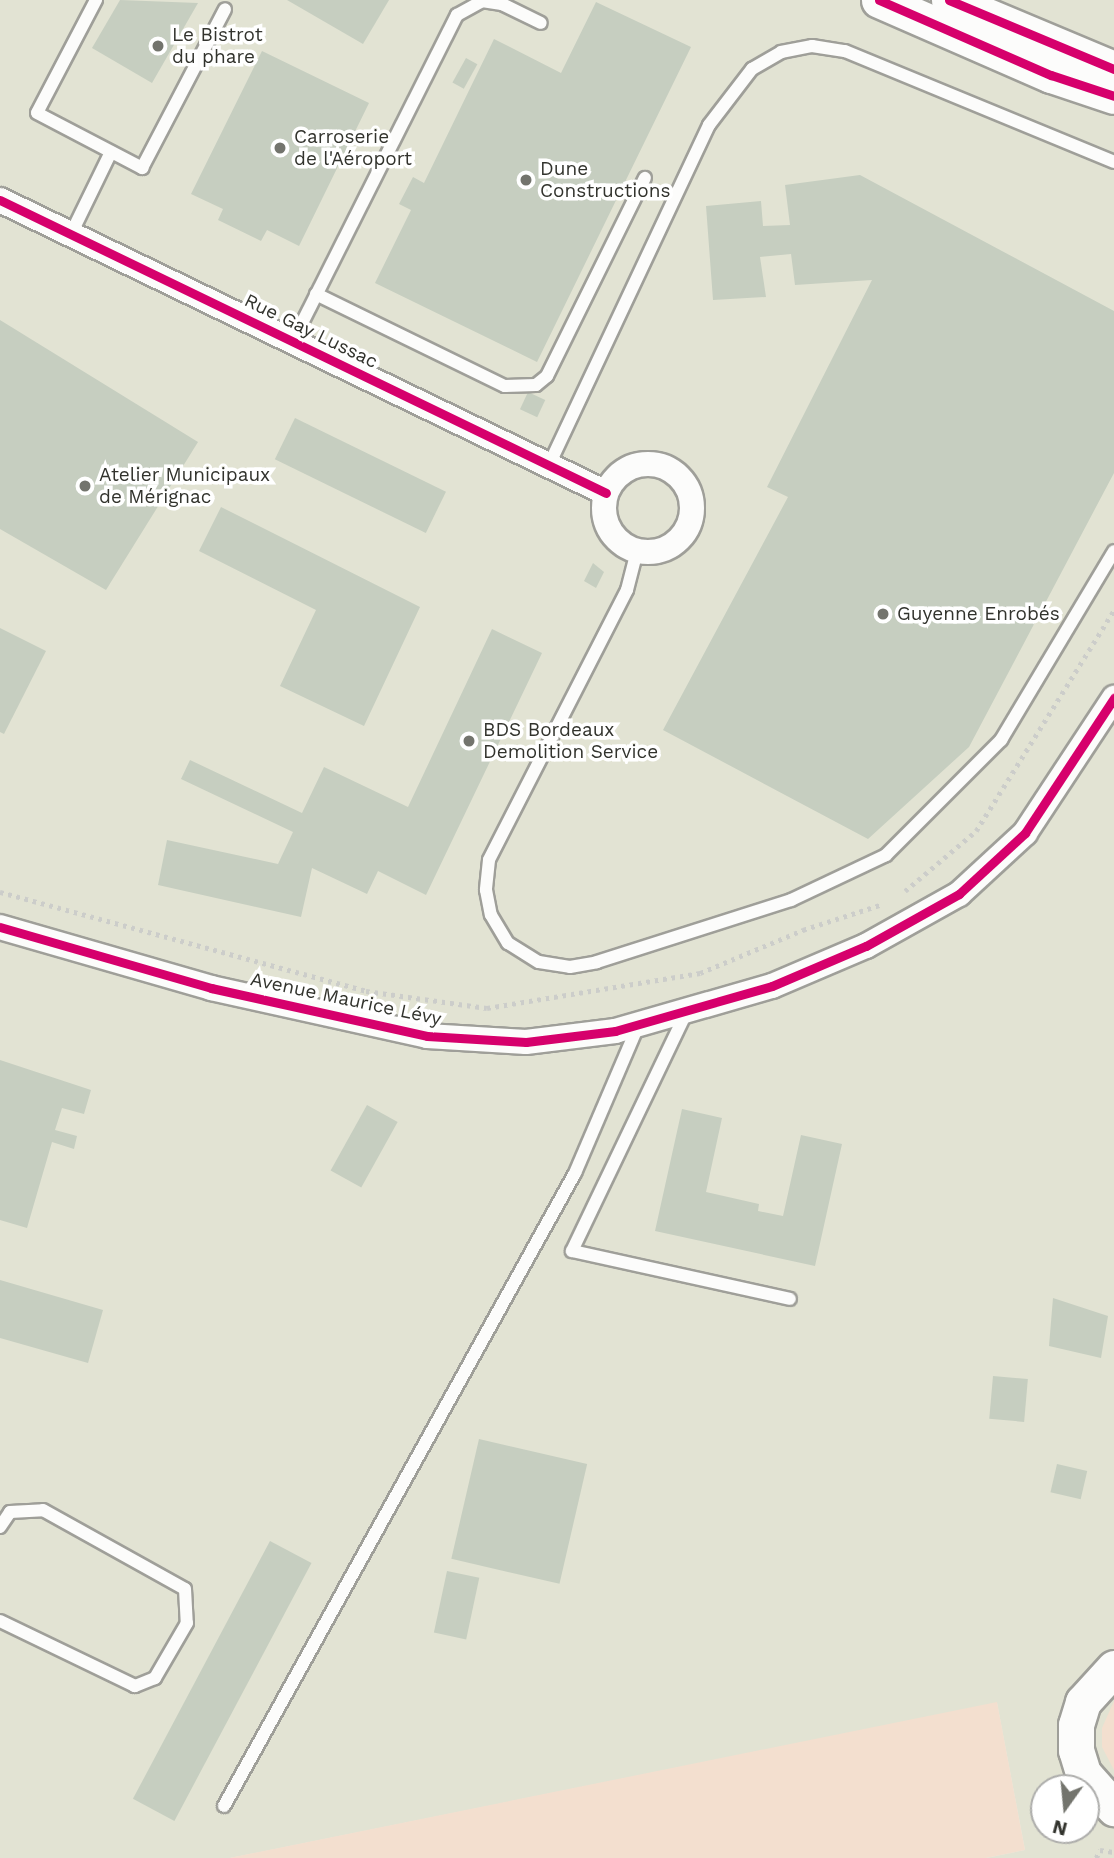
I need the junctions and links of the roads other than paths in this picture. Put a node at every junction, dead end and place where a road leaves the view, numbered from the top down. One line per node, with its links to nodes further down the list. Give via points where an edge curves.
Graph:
1 (96, 0): 9 (lane, via 37,113)
2 (879, 0): 8 (main road, via 1051,75)
3 (949, 0): 7 (main road)
4 (482, 1): 6 (lane, via 502,4); 14 (lane, via 468,6 450,26)
5 (225, 9): 9 (lane, via 142,168)
6 (541, 23)
7 (1114, 69)
8 (1114, 96)
9 (111, 152): 13 (lane)
10 (1114, 162): 16 (lane, via 845,51 812,46 781,52 752,69 709,125)
11 (645, 178): 14 (lane, via 547,376 536,385 505,386)
12 (0, 200): 13 (street, Rue Gay Lussac)
13 (71, 234): 15 (street, Rue Gay Lussac)
14 (316, 294): 15 (lane)
15 (293, 341): 16 (street, Rue Gay Lussac)
16 (549, 466): 17 (street, Rue Gay Lussac)
17 (606, 494): 18 (street, via 605,515 613,535); 18 (street, via 624,471 644,464 665,468 687,487 691,515 682,534 666,548)
18 (637, 551): 19 (lane, via 627,590 489,860 486,890 491,915 508,943 539,962 570,967 597,962 791,900 886,855 1001,740)
19 (1114, 551)
20 (1114, 698): 22 (street, Avenue Maurice Lévy, via 1025,833 959,894 854,951 772,986)
21 (0, 927): 23 (street, Avenue Maurice Lévy, via 211,988 427,1037 559,1041)
22 (686, 1012): 23 (street, Avenue Maurice Lévy); 24 (lane, via 572,1251)
23 (638, 1025): 29 (lane, via 575,1173)
24 (790, 1299)
25 (0, 1527): 26 (lane, via 10,1512 43,1510 185,1589 187,1623 155,1678 135,1686)
26 (0, 1620)
27 (1108, 1670): 28 (main road, via 1083,1702 1076,1725 1083,1773)
28 (1105, 1801): 30 (street)
29 (224, 1806)
30 (1114, 1825)

